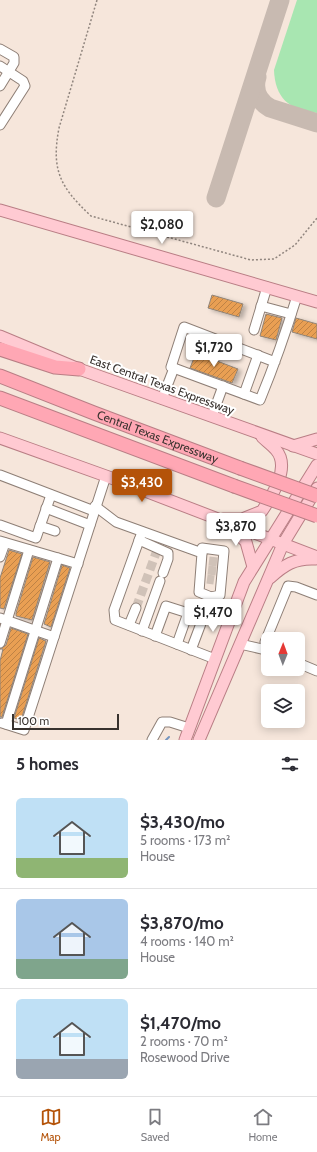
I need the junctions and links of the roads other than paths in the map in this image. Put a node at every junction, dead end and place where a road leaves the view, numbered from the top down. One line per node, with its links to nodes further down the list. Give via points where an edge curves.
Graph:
1 (0, 49): 3 (street, via 14,57 14,63)
2 (0, 66): 3 (street)
3 (9, 71): 4 (street); 5 (street, via 23,81 25,86)
4 (0, 86)
5 (0, 125)
6 (0, 210): 7 (main road)
7 (267, 287): 8 (main road); 10 (street)
8 (296, 296): 9 (main road); 11 (street)
9 (317, 302)
10 (261, 306): 11 (street); 12 (street)
11 (291, 314): 16 (street)
12 (254, 330)
13 (0, 336): 18 (main road, East Central Texas Expressway)
14 (0, 349): 18 (highway, via 55,367)
15 (258, 355): 16 (street); 17 (street, via 184,327 171,367); 21 (street)
16 (276, 362): 21 (street, via 260,400)
17 (174, 368): 20 (street); 23 (street)
18 (79, 369): 23 (main road, East Central Texas Expressway)
19 (0, 376): 35 (highway, Central Texas Expressway, bridge)
20 (223, 386): 21 (street); 24 (street)
21 (244, 394)
22 (0, 398): 38 (highway, Central Texas Expressway, bridge)
23 (162, 398): 24 (main road, East Central Texas Expressway)
24 (212, 416): 25 (main road, East Central Texas Expressway)
25 (256, 432): 28 (main road, East Central Texas Expressway); 39 (main road, via 277,451 282,466 274,492 262,512 242,519)
26 (0, 438): 32 (main road)
27 (317, 439): 28 (main road)
28 (293, 446): 29 (main road, East Central Texas Expressway)
29 (317, 454)
30 (317, 464): 45 (main road)
31 (0, 475): 34 (street)
32 (106, 476): 37 (street); 39 (main road)
33 (317, 488): 47 (main road)
34 (51, 495): 36 (street); 37 (street)
35 (317, 496)
36 (46, 508): 41 (street); 42 (street)
37 (95, 508): 41 (street); 44 (street)
38 (317, 516)
39 (222, 521): 45 (main road); 53 (main road, via 240,534 246,542)
40 (0, 525): 42 (street, via 36,538)
41 (90, 525): 52 (street)
42 (40, 526): 43 (street)
43 (55, 531)
44 (141, 536): 54 (street); 60 (street, via 114,610 115,620); 62 (street, via 157,551 168,553)
45 (270, 540): 47 (main road); 53 (main road)
46 (2, 542): 48 (street); 49 (street)
47 (283, 544): 51 (main road); 55 (main road)
48 (29, 550): 50 (street); 59 (street)
49 (0, 557)
50 (58, 558): 52 (street); 61 (street)
51 (317, 558): 55 (main road, via 287,564)
52 (78, 564): 65 (street)
53 (253, 567): 71 (main road, via 244,582)
54 (211, 569): 57 (street, via 220,595); 57 (street, via 199,592)
55 (267, 581): 68 (main road)
56 (317, 595): 63 (street, via 288,586)
57 (211, 597): 70 (street)
58 (136, 608): 60 (street)
59 (3, 619): 61 (street); 66 (street)
60 (129, 626): 62 (street)
61 (35, 631): 65 (street); 74 (street)
62 (142, 631): 64 (street)
63 (269, 632)
64 (155, 636): 67 (street); 67 (street, via 166,606 188,613)
65 (54, 637): 74 (street, via 24,730)
66 (0, 643)
67 (177, 644): 70 (street)
68 (240, 644): 69 (street); 78 (main road)
69 (261, 649)
70 (191, 650): 71 (street)
71 (215, 659): 75 (main road)
72 (305, 666): 73 (street)
73 (317, 670)
74 (3, 723)
75 (189, 728): 76 (street, via 162,722); 77 (main road)
76 (152, 740)
77 (185, 740)
78 (199, 740)

